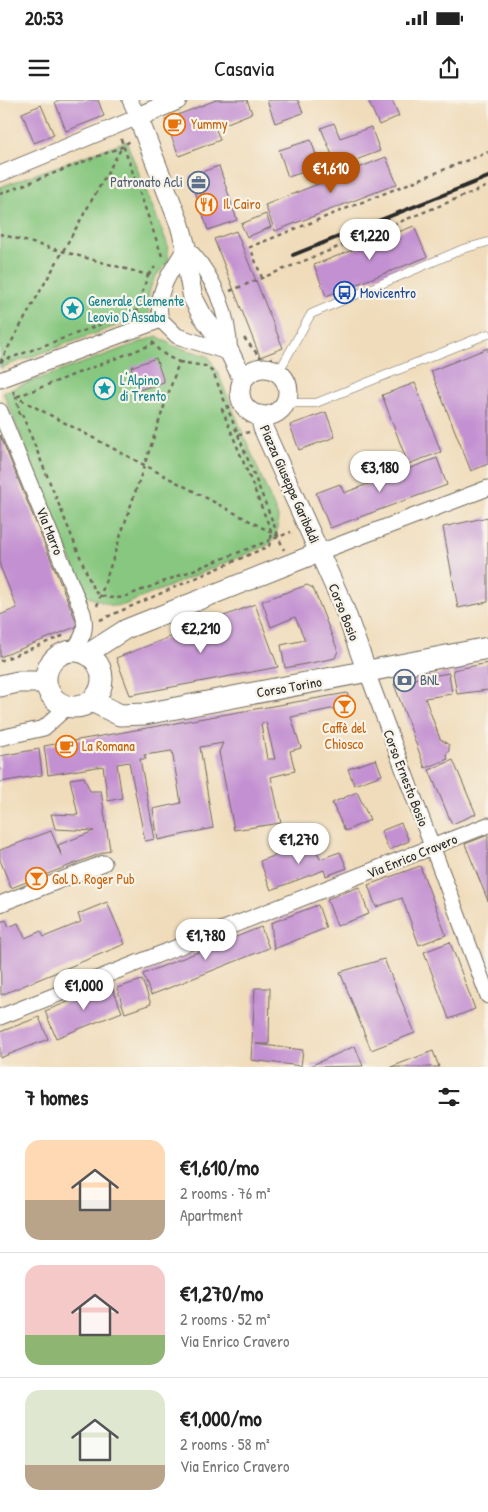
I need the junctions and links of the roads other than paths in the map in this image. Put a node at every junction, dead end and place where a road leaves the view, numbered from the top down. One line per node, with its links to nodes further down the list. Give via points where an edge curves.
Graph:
1 (130, 100): 3 (street)
2 (177, 100): 3 (street)
3 (138, 117): 4 (street); 6 (street, Piazza Giuseppe Garibaldi)
4 (0, 174)
5 (488, 242): 10 (lane, via 463,249 311,314)
6 (186, 247): 7 (street, via 165,281 159,299); 9 (street, Piazza Giuseppe Garibaldi, via 194,298 202,315); 9 (street, Piazza Giuseppe Garibaldi, via 200,262 219,295 228,328)
7 (161, 320): 9 (street, via 177,336); 11 (street)
8 (488, 334): 13 (lane, via 316,403)
9 (230, 353): 12 (street, Piazza Giuseppe Garibaldi)
10 (278, 373): 12 (street, via 271,369 255,370); 13 (street, via 287,385)
11 (3, 379)
12 (244, 380): 15 (street, Piazza Giuseppe Garibaldi, via 242,402)
13 (286, 403): 15 (street, Piazza Giuseppe Garibaldi, via 275,414)
14 (2, 416): 19 (street, Via Marro, via 81,607 93,624 84,635)
15 (260, 416): 17 (street, Piazza Giuseppe Garibaldi)
16 (488, 488): 17 (street)
17 (320, 552): 19 (street, via 126,629); 20 (street, Corso Bosio)
18 (488, 648): 20 (main road, Corso Torino)
19 (80, 653): 21 (main road, via 56,657 46,672); 23 (main road, via 99,667 102,676 98,694)
20 (367, 672): 23 (main road, Corso Torino, via 145,714 120,715); 27 (street, Corso Ernesto Bosio)
21 (46, 682): 22 (main road); 24 (main road, via 52,698)
22 (0, 686)
23 (92, 701): 24 (main road, via 84,706)
24 (67, 707): 25 (street, via 44,728)
25 (0, 738)
26 (488, 825): 27 (street, Via Enrico Cravero)
27 (432, 848): 30 (street, Corso Ernesto Bosio); 31 (street, Via Enrico Cravero)
28 (104, 863): 29 (street)
29 (0, 904)
30 (488, 996)
31 (0, 1017)

